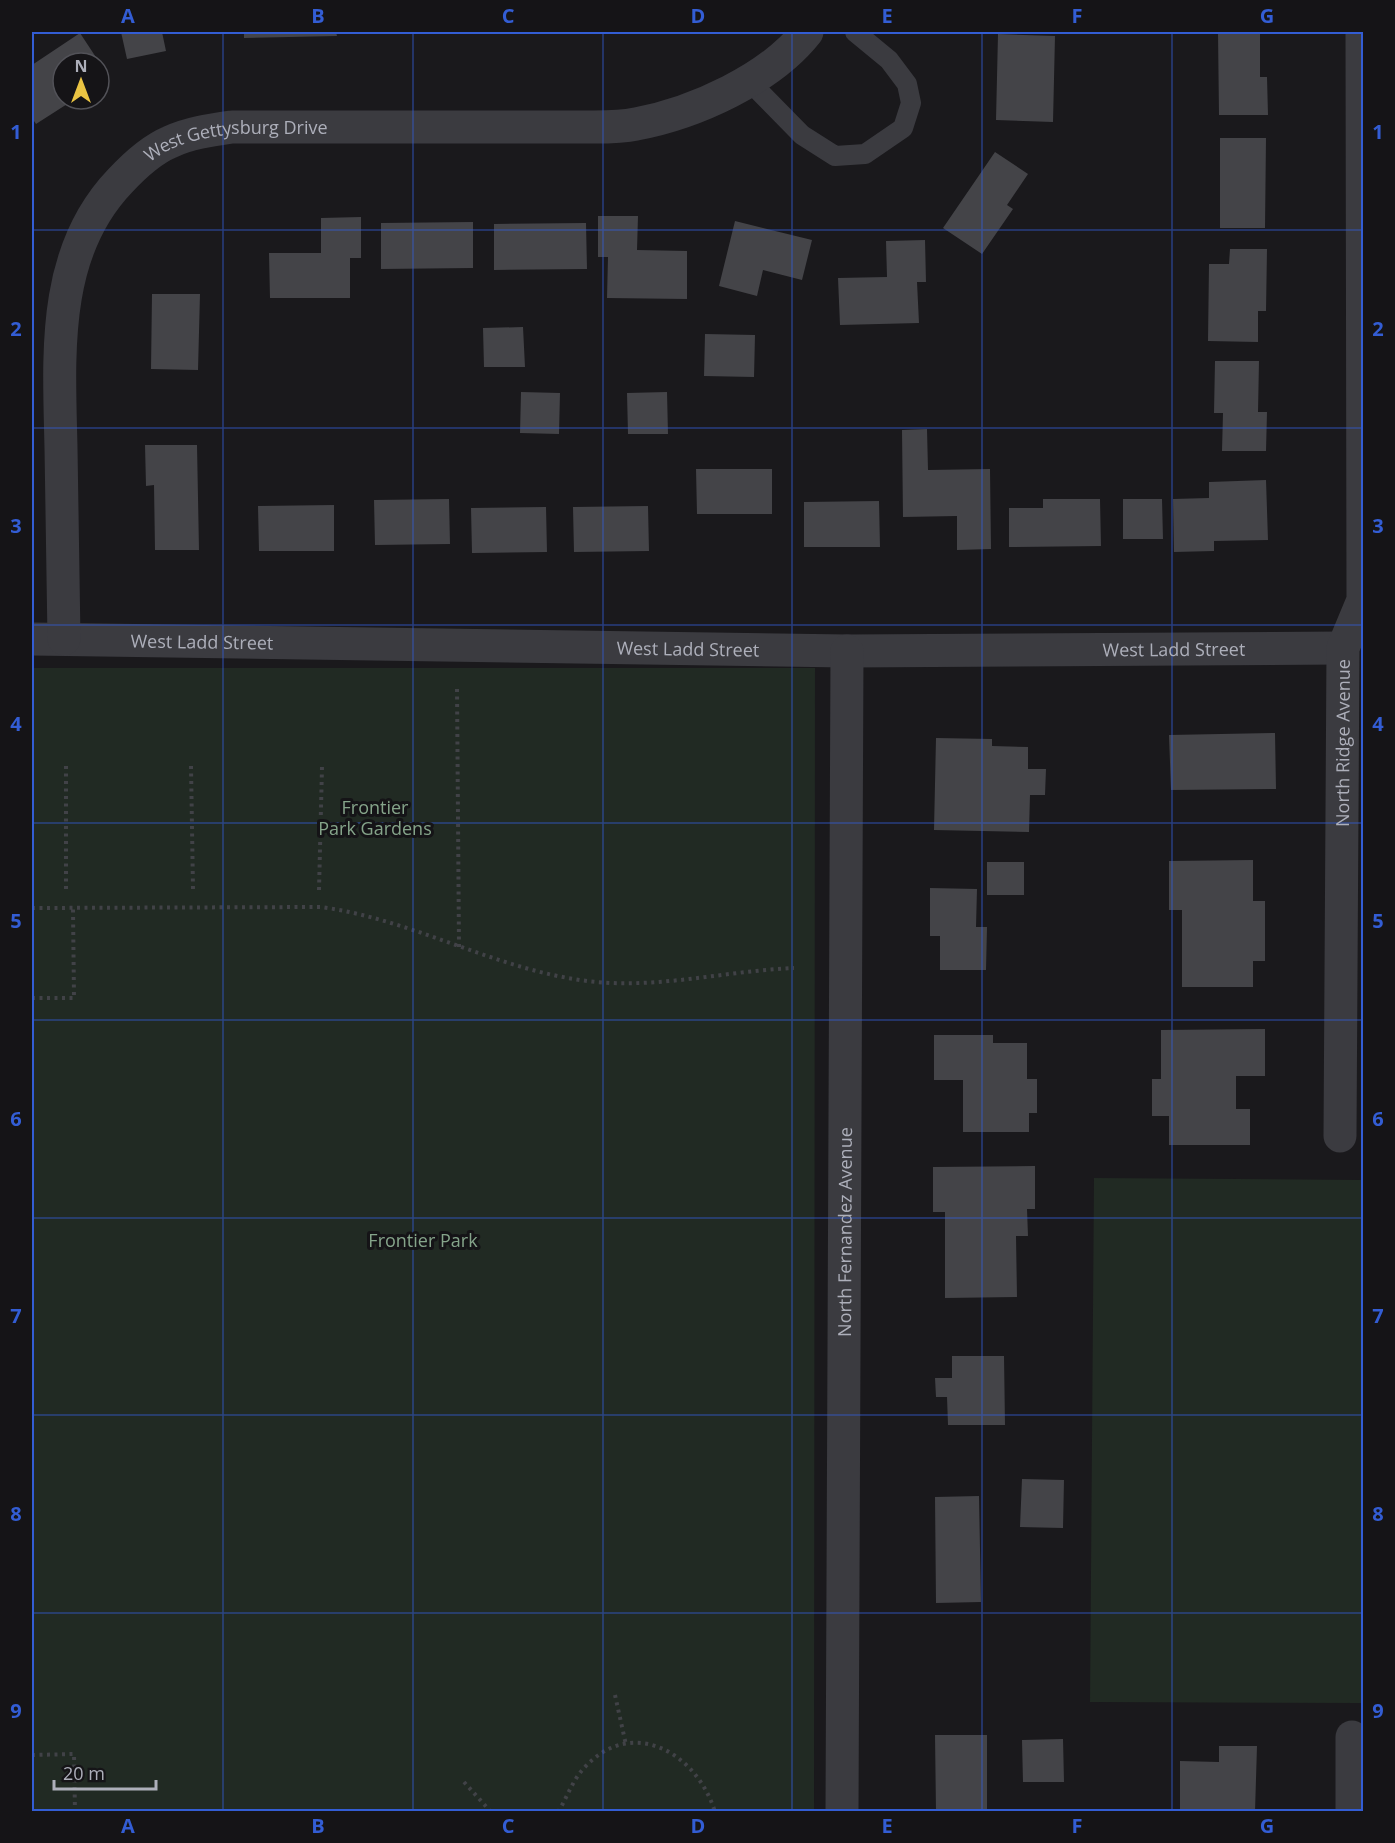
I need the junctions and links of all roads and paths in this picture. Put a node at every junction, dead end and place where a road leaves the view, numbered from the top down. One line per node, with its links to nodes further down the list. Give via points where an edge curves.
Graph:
1 (807, 32): 4 (street, West Gettysburg Drive, via 793,50)
2 (855, 32): 4 (lane, via 889,60 907,84 911,104 903,128 864,154 835,156 801,135)
3 (1362, 32): 7 (street, North Ridge Avenue, via 1363,600)
4 (748, 80): 6 (street, West Gettysburg Drive, via 720,97 676,115 633,125 232,127 169,142 135,165 107,194 83,233 70,267 63,310 59,365)
5 (32, 639): 6 (street, West Ladd Street)
6 (64, 639): 8 (street, West Ladd Street)
7 (1343, 648): 8 (street, West Ladd Street); 21 (street, North Ridge Avenue)
8 (847, 651): 31 (street, North Fernandez Avenue)
9 (457, 689): 18 (path)
10 (66, 766): 13 (path)
11 (191, 766): 14 (path)
12 (322, 766): 15 (path)
13 (66, 889)
14 (193, 889)
15 (319, 890)
16 (32, 908): 17 (path)
17 (73, 909): 18 (path, via 321,907 358,912); 20 (path, via 74,998)
18 (459, 947): 19 (path, via 536,972 621,984)
19 (794, 968)
20 (32, 998)
21 (1340, 1136)
22 (615, 1695): 24 (path)
23 (1352, 1737): 32 (street)
24 (626, 1745): 29 (path, via 597,1757 584,1768); 30 (path, via 662,1746 682,1759 698,1776)
25 (32, 1755): 27 (path, via 74,1754)
26 (464, 1782): 28 (path)
27 (75, 1812)
28 (491, 1812)
29 (558, 1812)
30 (715, 1812)
31 (842, 1812)
32 (1352, 1812)

